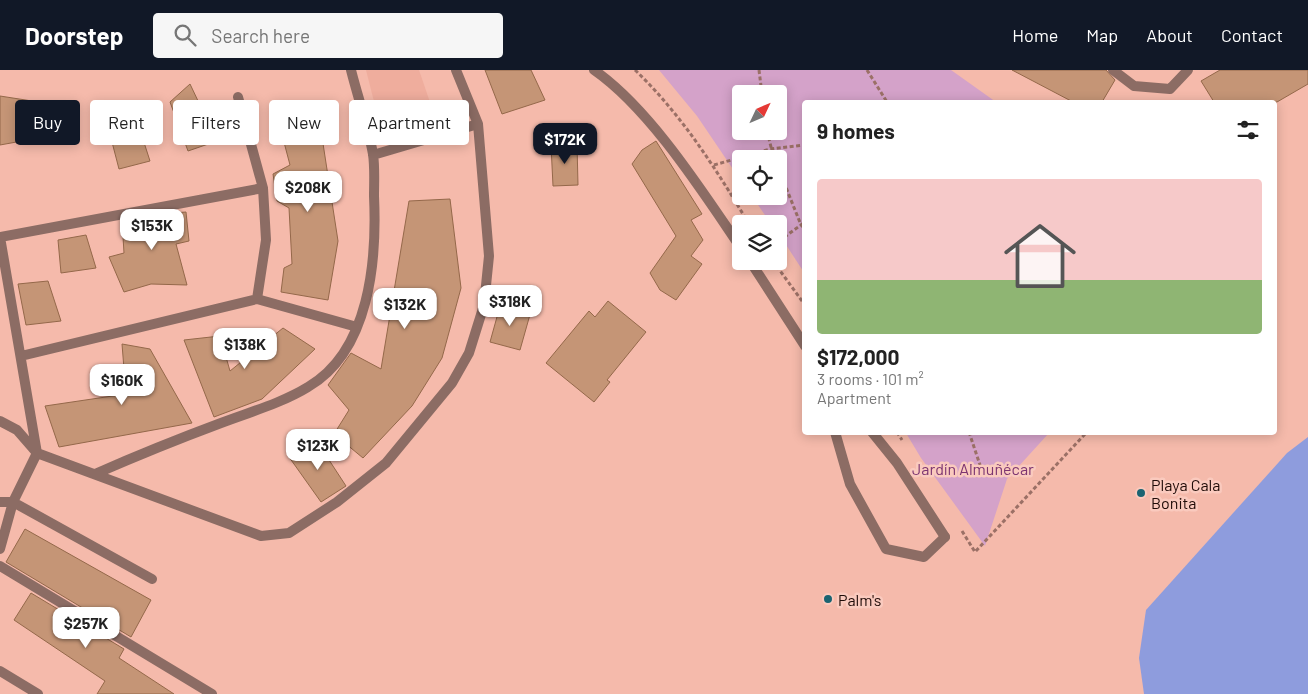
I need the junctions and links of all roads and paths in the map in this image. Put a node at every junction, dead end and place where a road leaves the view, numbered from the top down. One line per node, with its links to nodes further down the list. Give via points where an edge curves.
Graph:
1 (351, 70): 16 (street)
2 (456, 70): 12 (street)
3 (594, 70): 24 (street, via 614,84 652,127)
4 (636, 70): 17 (path, via 662,95)
5 (759, 70): 9 (path)
6 (867, 70): 11 (path)
7 (1113, 70): 8 (street, via 1134,86 1170,89)
8 (1188, 70)
9 (761, 85)
10 (238, 97): 18 (street)
11 (886, 100)
12 (478, 124): 16 (street); 40 (street, via 489,256 484,305 469,353 452,383 386,463 337,502 289,533 261,536)
13 (769, 140): 15 (path)
14 (802, 145): 15 (path)
15 (770, 149): 17 (path)
16 (373, 155): 31 (street, via 373,268 364,311)
17 (714, 165): 20 (path)
18 (262, 188): 25 (street); 29 (street, via 266,240)
19 (787, 188): 21 (path)
20 (744, 215)
21 (802, 222)
22 (802, 225): 23 (path)
23 (787, 235)
24 (732, 236)
25 (0, 237): 26 (street)
26 (1, 252): 33 (street)
27 (756, 270): 32 (street)
28 (780, 270): 30 (path)
29 (257, 298): 31 (street); 33 (street)
30 (802, 301)
31 (357, 327): 40 (street, via 331,369 309,387)
32 (802, 341)
33 (21, 356): 39 (street)
34 (0, 421): 39 (street, via 17,430)
35 (836, 435): 36 (street, via 850,484 886,549 924,557 945,537 897,463)
36 (874, 435)
37 (970, 435): 41 (path)
38 (1084, 435): 45 (path)
39 (37, 453): 40 (street); 43 (street)
40 (94, 474)
41 (983, 474)
42 (0, 502): 43 (street)
43 (13, 502): 44 (street); 47 (street)
44 (0, 549)
45 (975, 552)
46 (0, 566): 50 (street)
47 (152, 578)
48 (0, 671): 49 (street)
49 (38, 694)
50 (212, 694)

